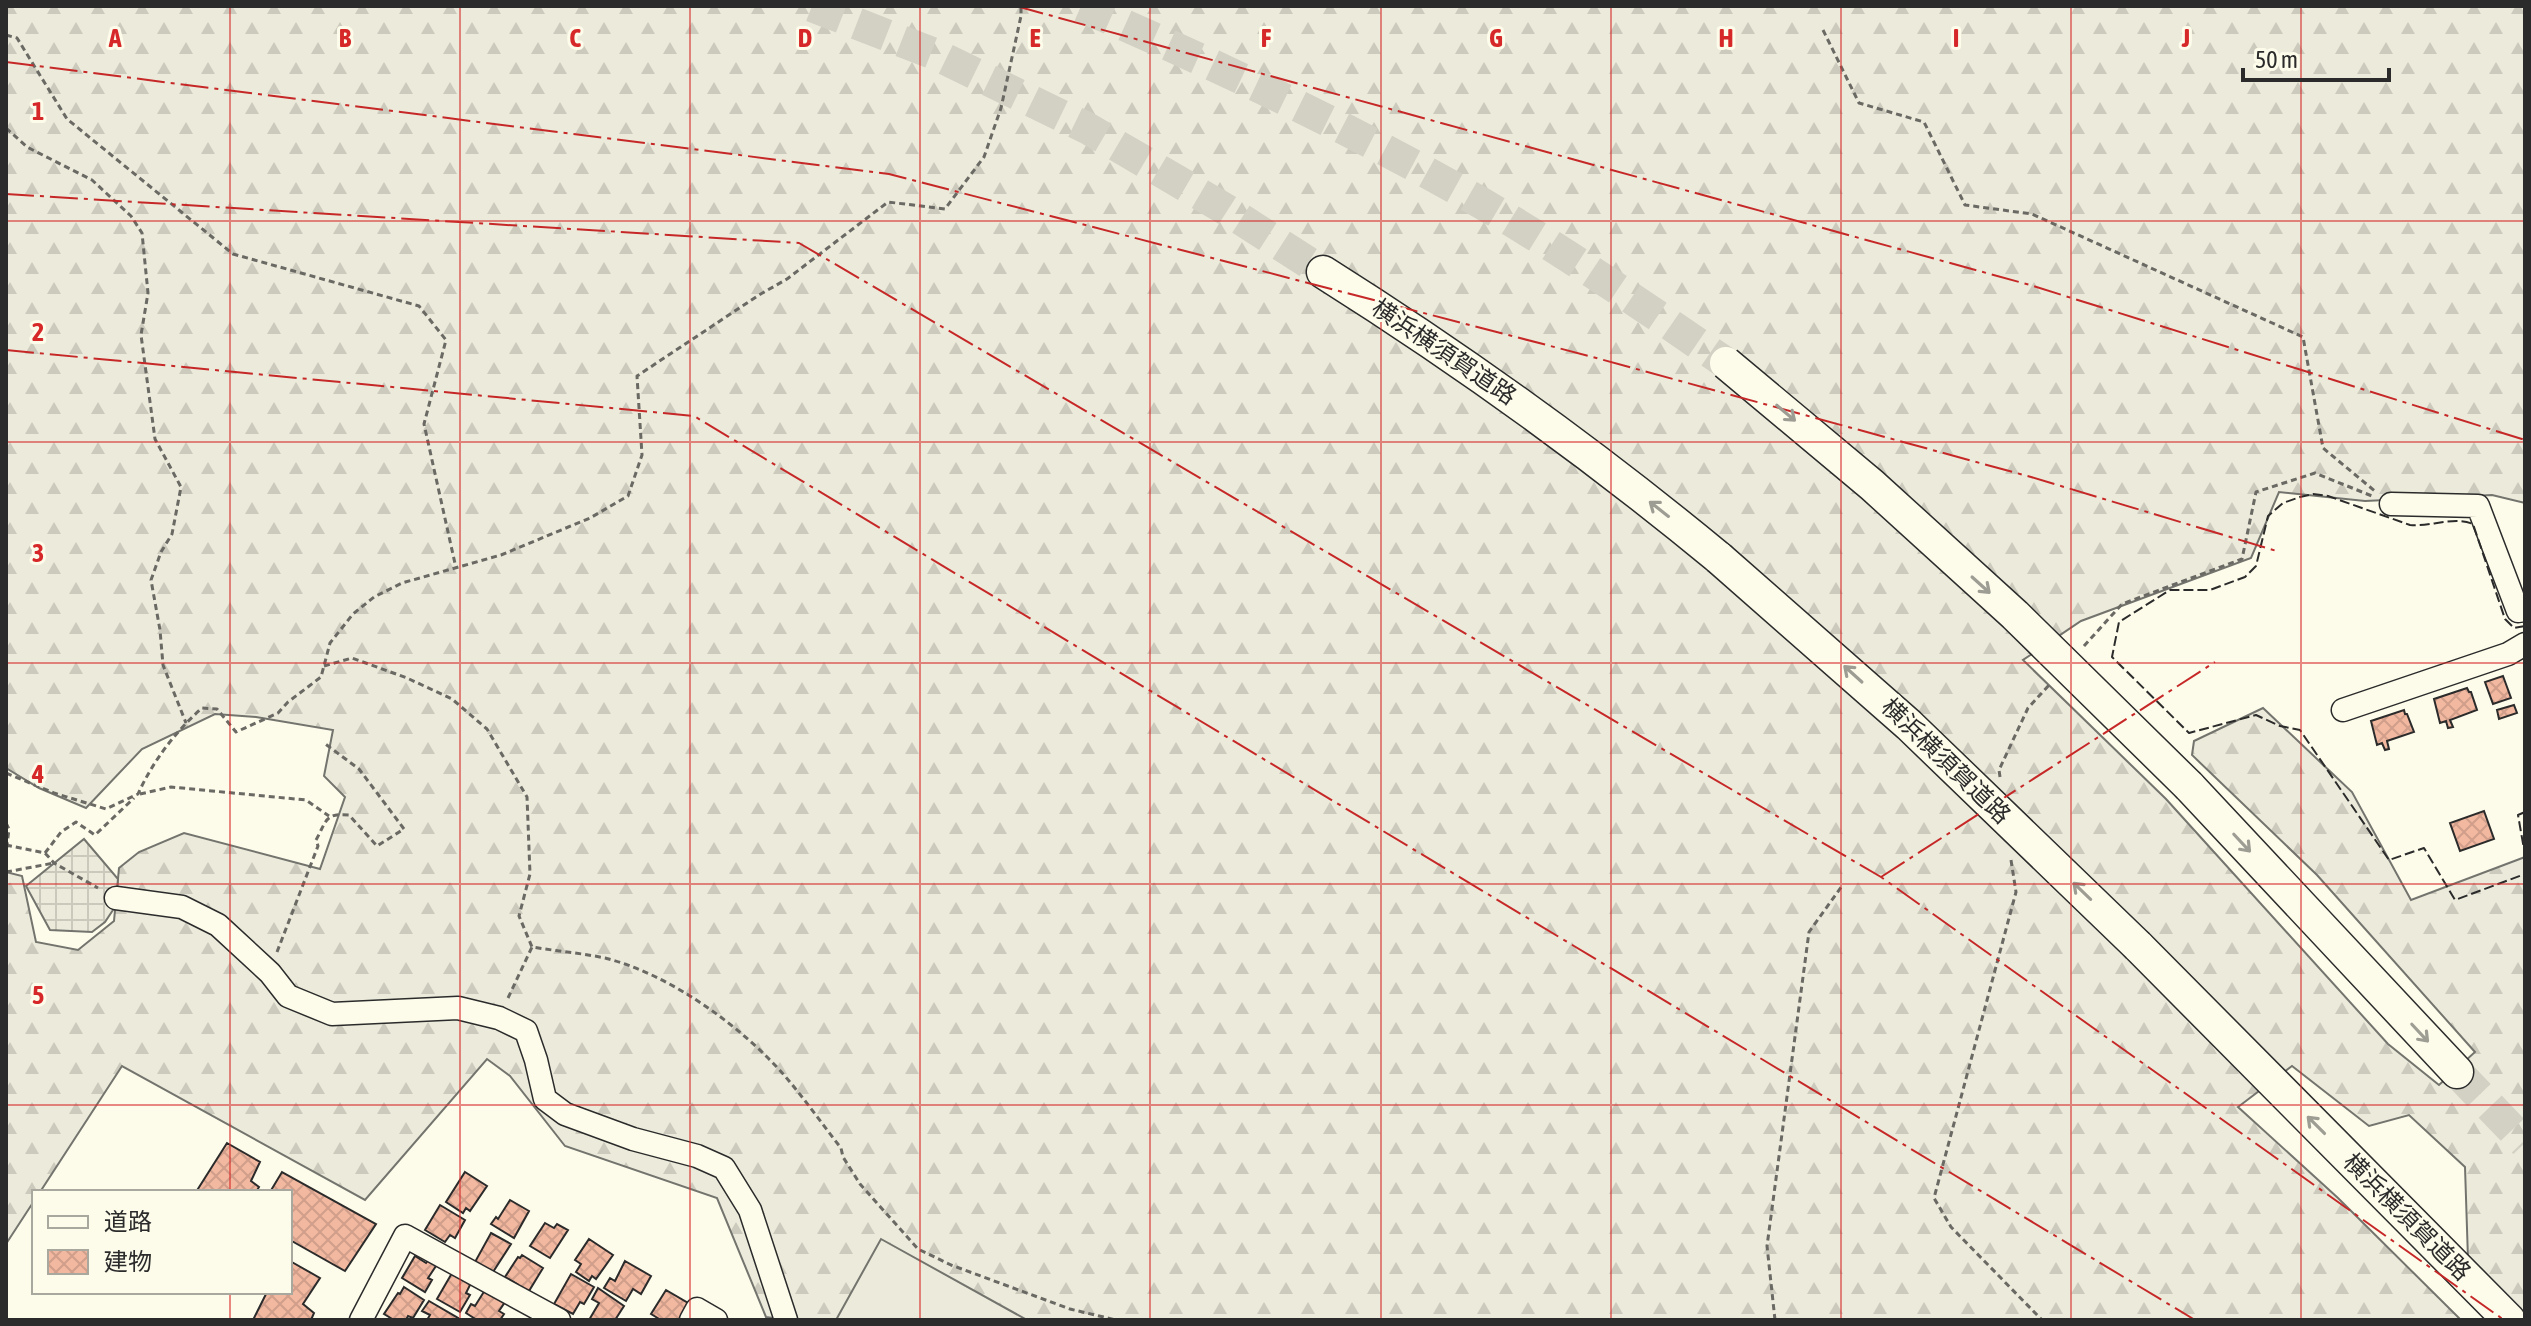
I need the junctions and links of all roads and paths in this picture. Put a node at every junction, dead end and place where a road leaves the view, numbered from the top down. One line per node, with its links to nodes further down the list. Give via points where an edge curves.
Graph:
1 (1021, 6): 8 (path, via 1001,108 984,157 945,209 888,202 787,279 637,376 642,455 628,496 590,518)
2 (1823, 30): 7 (path, via 1859,103 1924,122 1965,205 2032,214 2303,337 2323,448)
3 (6, 35): 8 (path, via 17,38 67,119 233,254 419,306 446,340 424,424)
4 (6, 128): 15 (path, via 27,147 92,180 142,233 148,293 141,335 155,439 181,487 172,534 151,580 163,665)
5 (1323, 272): 42 (highway, 横浜横須賀道路, one-way to 5, bridge, via 2138,946 1909,725 1719,558 1546,422)
6 (1726, 363): 33 (highway, one-way to 33, bridge, via 1872,485 2015,615 2189,786)
7 (2391, 504): 9 (street, via 2478,506 2518,611); 11 (path, via 2315,473 2256,492 2242,559 2122,604)
8 (456, 568): 12 (path, via 374,597 330,643)
9 (2525, 610)
10 (2525, 644): 14 (street)
11 (2080, 650)
12 (324, 666): 15 (path, via 321,677 278,713 236,732 217,709 202,708); 30 (path, via 352,658 407,678 452,699 487,729 527,797 530,874 519,916)
13 (2059, 674): 18 (path, via 2028,708 1999,770)
14 (2343, 710)
15 (186, 723): 19 (path, via 150,767)
16 (324, 743): 20 (path, via 359,769 404,829 377,846 349,815)
17 (6, 773): 19 (path, via 106,809)
18 (2001, 785)
19 (138, 794): 20 (path, via 171,787 306,800); 25 (path, via 95,835 76,822)
20 (329, 816): 31 (path)
21 (6, 823): 22 (path)
22 (7, 845): 24 (path); 25 (path)
23 (2009, 846): 41 (path, via 2016,892 1934,1198 1951,1227)
24 (6, 853)
25 (45, 853): 26 (path)
26 (54, 863): 27 (path); 29 (path)
27 (6, 872)
28 (1842, 886): 40 (path, via 1809,932 1767,1246)
29 (116, 898): 31 (street, via 182,907 218,925)
30 (532, 947): 32 (path); 39 (path, via 605,958 640,970 705,1007 748,1040 784,1075 841,1148 860,1184 918,1249 1070,1309)
31 (270, 973): 32 (street, via 288,996 332,1014 458,1008)
32 (499, 1018): 38 (street, via 526,1031 545,1099 565,1114 724,1168 750,1210)
33 (2457, 1072)
34 (362, 1320): 35 (street, via 405,1236)
35 (559, 1320)
36 (691, 1320): 37 (street, via 697,1309)
37 (716, 1320)
38 (786, 1320)
39 (1116, 1320)
40 (1775, 1320)
41 (2042, 1320)
42 (2509, 1320)

